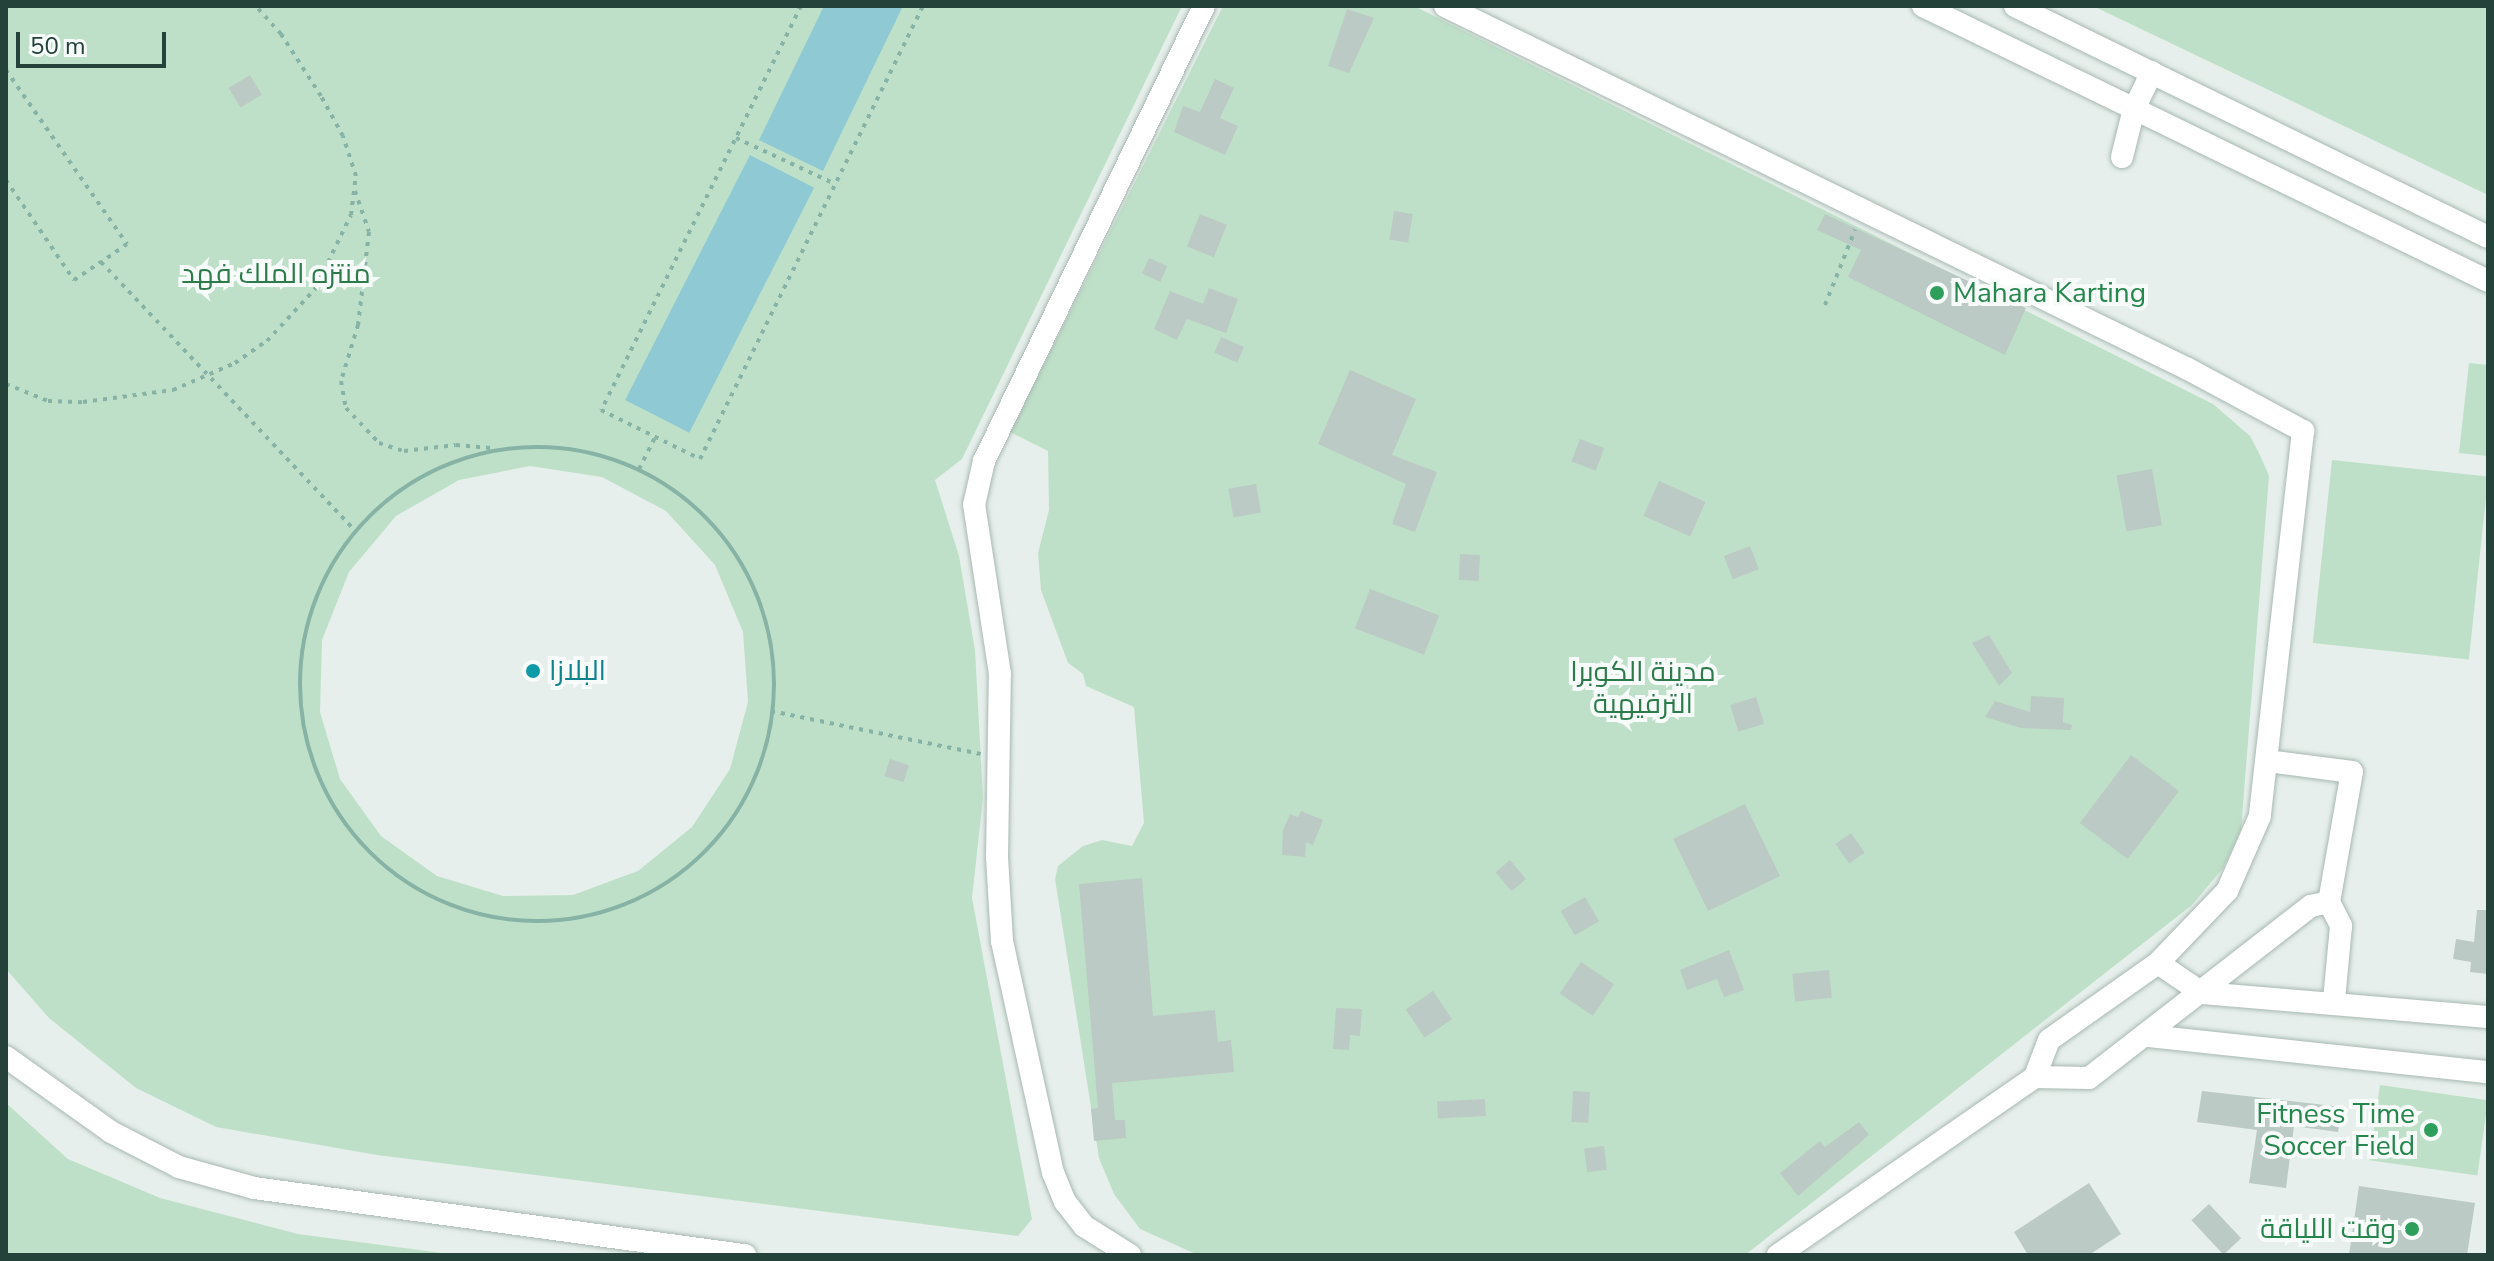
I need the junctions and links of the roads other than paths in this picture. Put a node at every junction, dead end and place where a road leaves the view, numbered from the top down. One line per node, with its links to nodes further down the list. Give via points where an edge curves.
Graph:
1 (1204, 6): 21 (street, via 977,483 975,526 995,617 1002,941 1053,1173 1065,1202 1084,1226)
2 (1445, 6): 10 (street, via 2303,431)
3 (1923, 6): 6 (street)
4 (2015, 6): 5 (street)
5 (2152, 72): 6 (street); 8 (street)
6 (2134, 109): 7 (street); 9 (street)
7 (2122, 157)
8 (2488, 237)
9 (2488, 281)
10 (2267, 761): 11 (street, via 2352,772); 12 (street, via 2260,816 2227,891)
11 (2329, 902): 13 (street, via 2311,906); 14 (street, via 2341,926)
12 (2158, 963): 13 (street); 19 (street, via 2049,1040)
13 (2202, 993): 14 (street); 16 (street)
14 (2334, 1000): 15 (street)
15 (2488, 1017)
16 (2149, 1036): 18 (street); 19 (street, via 2089,1078)
17 (6, 1057): 20 (street, via 111,1132 179,1167 254,1188)
18 (2488, 1072)
19 (2035, 1077): 22 (street)
20 (745, 1255)
21 (1130, 1255)
22 (1778, 1255)

